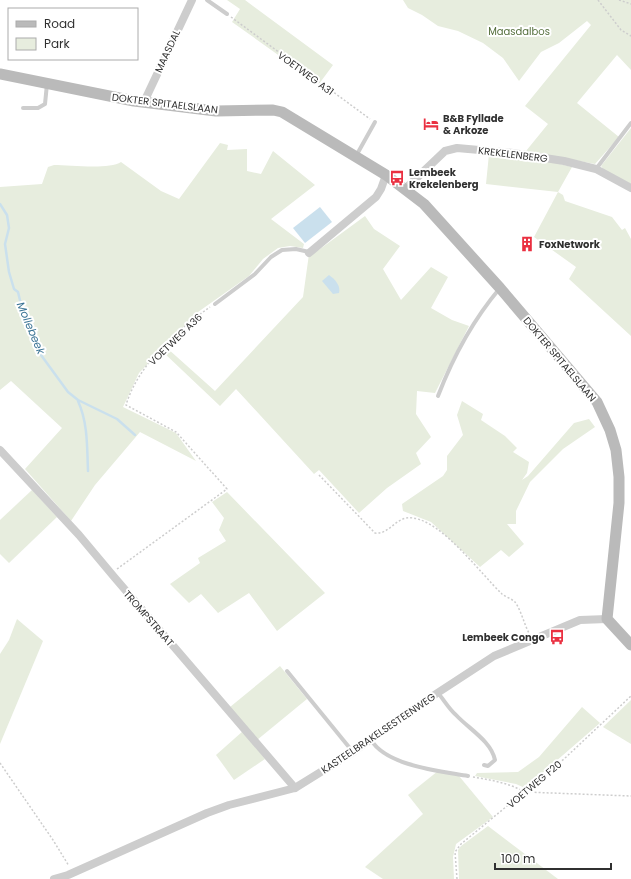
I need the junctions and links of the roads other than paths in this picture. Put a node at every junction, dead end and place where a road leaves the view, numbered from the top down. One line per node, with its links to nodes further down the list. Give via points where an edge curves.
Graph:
1 (192, 0): 6 (street, MAASDAL)
2 (207, 0): 3 (lane)
3 (227, 14)
4 (0, 74): 5 (street, DOKTER SPITAELSLAAN)
5 (47, 84): 6 (street, DOKTER SPITAELSLAAN); 7 (lane, via 46,106)
6 (144, 102): 10 (street, DOKTER SPITAELSLAAN, via 216,111 282,112)
7 (22, 108)
8 (375, 122): 10 (lane)
9 (631, 123): 11 (lane)
10 (356, 156): 12 (street, DOKTER SPITAELSLAAN)
11 (596, 169): 13 (street, KREKELENBERG); 14 (street, KREKELENBERG, via 543,157 451,149)
12 (386, 175): 14 (street, DOKTER SPITAELSLAAN); 15 (street, via 376,197)
13 (631, 188)
14 (405, 189): 16 (street, DOKTER SPITAELSLAAN, via 424,204)
15 (309, 252): 17 (lane, via 296,249 282,250)
16 (500, 288): 18 (lane, via 476,319 447,373); 20 (street, DOKTER SPITAELSLAAN, via 597,402 610,430 616,450 619,477)
17 (215, 304)
18 (438, 396)
19 (0, 450): 28 (street, TROMPSTRAAT, via 84,540)
20 (607, 619): 21 (street); 23 (street, KASTEELBRAKELSESTEENWEG, via 580,620 494,656)
21 (631, 645)
22 (286, 671): 25 (lane)
23 (438, 692): 24 (street, KASTEELBRAKELSESTEENWEG, via 392,722); 26 (lane, via 455,715 486,742 493,752 495,760 488,766)
24 (371, 740): 25 (street, KASTEELBRAKELSESTEENWEG); 27 (lane, via 374,746 400,762)
25 (353, 752): 28 (street, KASTEELBRAKELSESTEENWEG)
26 (484, 765)
27 (468, 776)
28 (295, 788): 29 (street, KASTEELBRAKELSESTEENWEG, via 207,813)
29 (70, 876): 30 (street, KASTEELBRAKELSESTEENWEG)
30 (54, 879)

